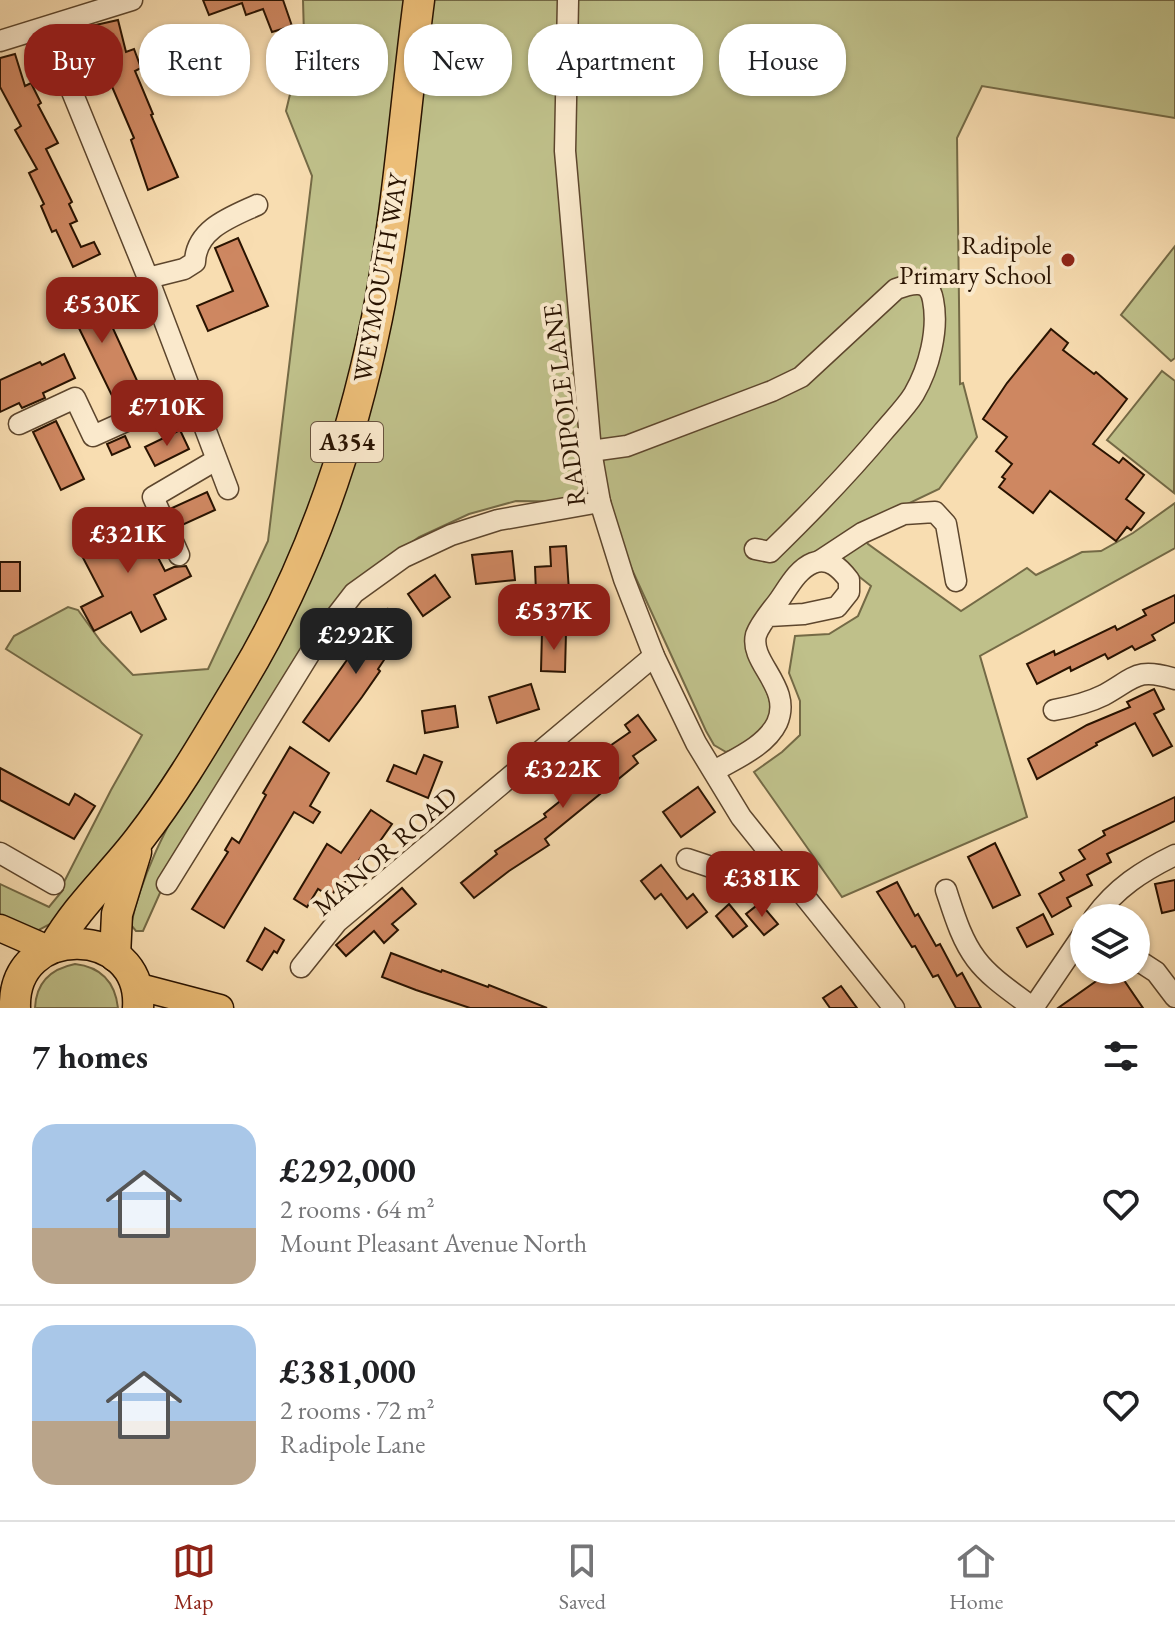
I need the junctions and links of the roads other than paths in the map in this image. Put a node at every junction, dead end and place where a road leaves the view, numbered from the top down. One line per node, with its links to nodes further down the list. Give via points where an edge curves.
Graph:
1 (132, 0): 4 (street)
2 (419, 0): 25 (highway, WEYMOUTH WAY / A354, via 377,316 339,467 267,635)
3 (568, 0): 12 (street, RADIPOLE LANE, via 565,151)
4 (58, 24)
5 (24, 34): 6 (street)
6 (0, 41)
7 (74, 96): 9 (street)
8 (257, 205): 9 (street, via 204,236 195,262)
9 (148, 278): 10 (street)
10 (191, 392): 11 (street, via 93,436 75,398); 13 (street)
11 (19, 424)
12 (591, 451): 15 (street, RADIPOLE LANE); 16 (street, via 627,446 801,377 896,289 923,284 933,299 933,338 914,394 770,552)
13 (216, 460): 14 (street); 17 (street, via 153,497)
14 (228, 489)
15 (600, 502): 21 (street, RADIPOLE LANE); 31 (street, via 498,520 451,535 404,557 354,593 320,637)
16 (755, 549)
17 (179, 555)
18 (821, 560): 19 (street, via 904,514 935,512 946,524); 20 (street, via 799,573); 20 (street, via 849,580 844,601 824,611)
19 (956, 581)
20 (769, 616): 24 (street, via 756,635 756,646 780,699 776,724 751,750)
21 (654, 656): 24 (street, RADIPOLE LANE); 38 (street, MANOR ROAD, via 337,922)
22 (1175, 679): 23 (street, via 1134,676 1087,702)
23 (1054, 710)
24 (714, 771): 28 (street, RADIPOLE LANE)
25 (140, 838): 35 (highway, WEYMOUTH WAY / A354); 37 (highway, WEYMOUTH WAY / A354, via 117,914)
26 (0, 853): 30 (street)
27 (1175, 855): 33 (street, via 1124,884)
28 (771, 856): 29 (street, via 745,873); 45 (street, RADIPOLE LANE)
29 (687, 859)
30 (54, 884)
31 (167, 884)
32 (946, 890): 46 (street, via 975,958)
33 (1106, 904)
34 (0, 928): 35 (main road)
35 (51, 948): 37 (highway, via 79,942); 43 (highway, A354, via 20,978)
36 (1070, 954): 46 (street)
37 (115, 956): 41 (highway, via 131,975)
38 (301, 967)
39 (1150, 968): 42 (street)
40 (0, 988): 43 (main road)
41 (137, 997): 44 (main road)
42 (1175, 997)
43 (13, 1008)
44 (220, 1008)
45 (893, 1008)
46 (1033, 1008)

